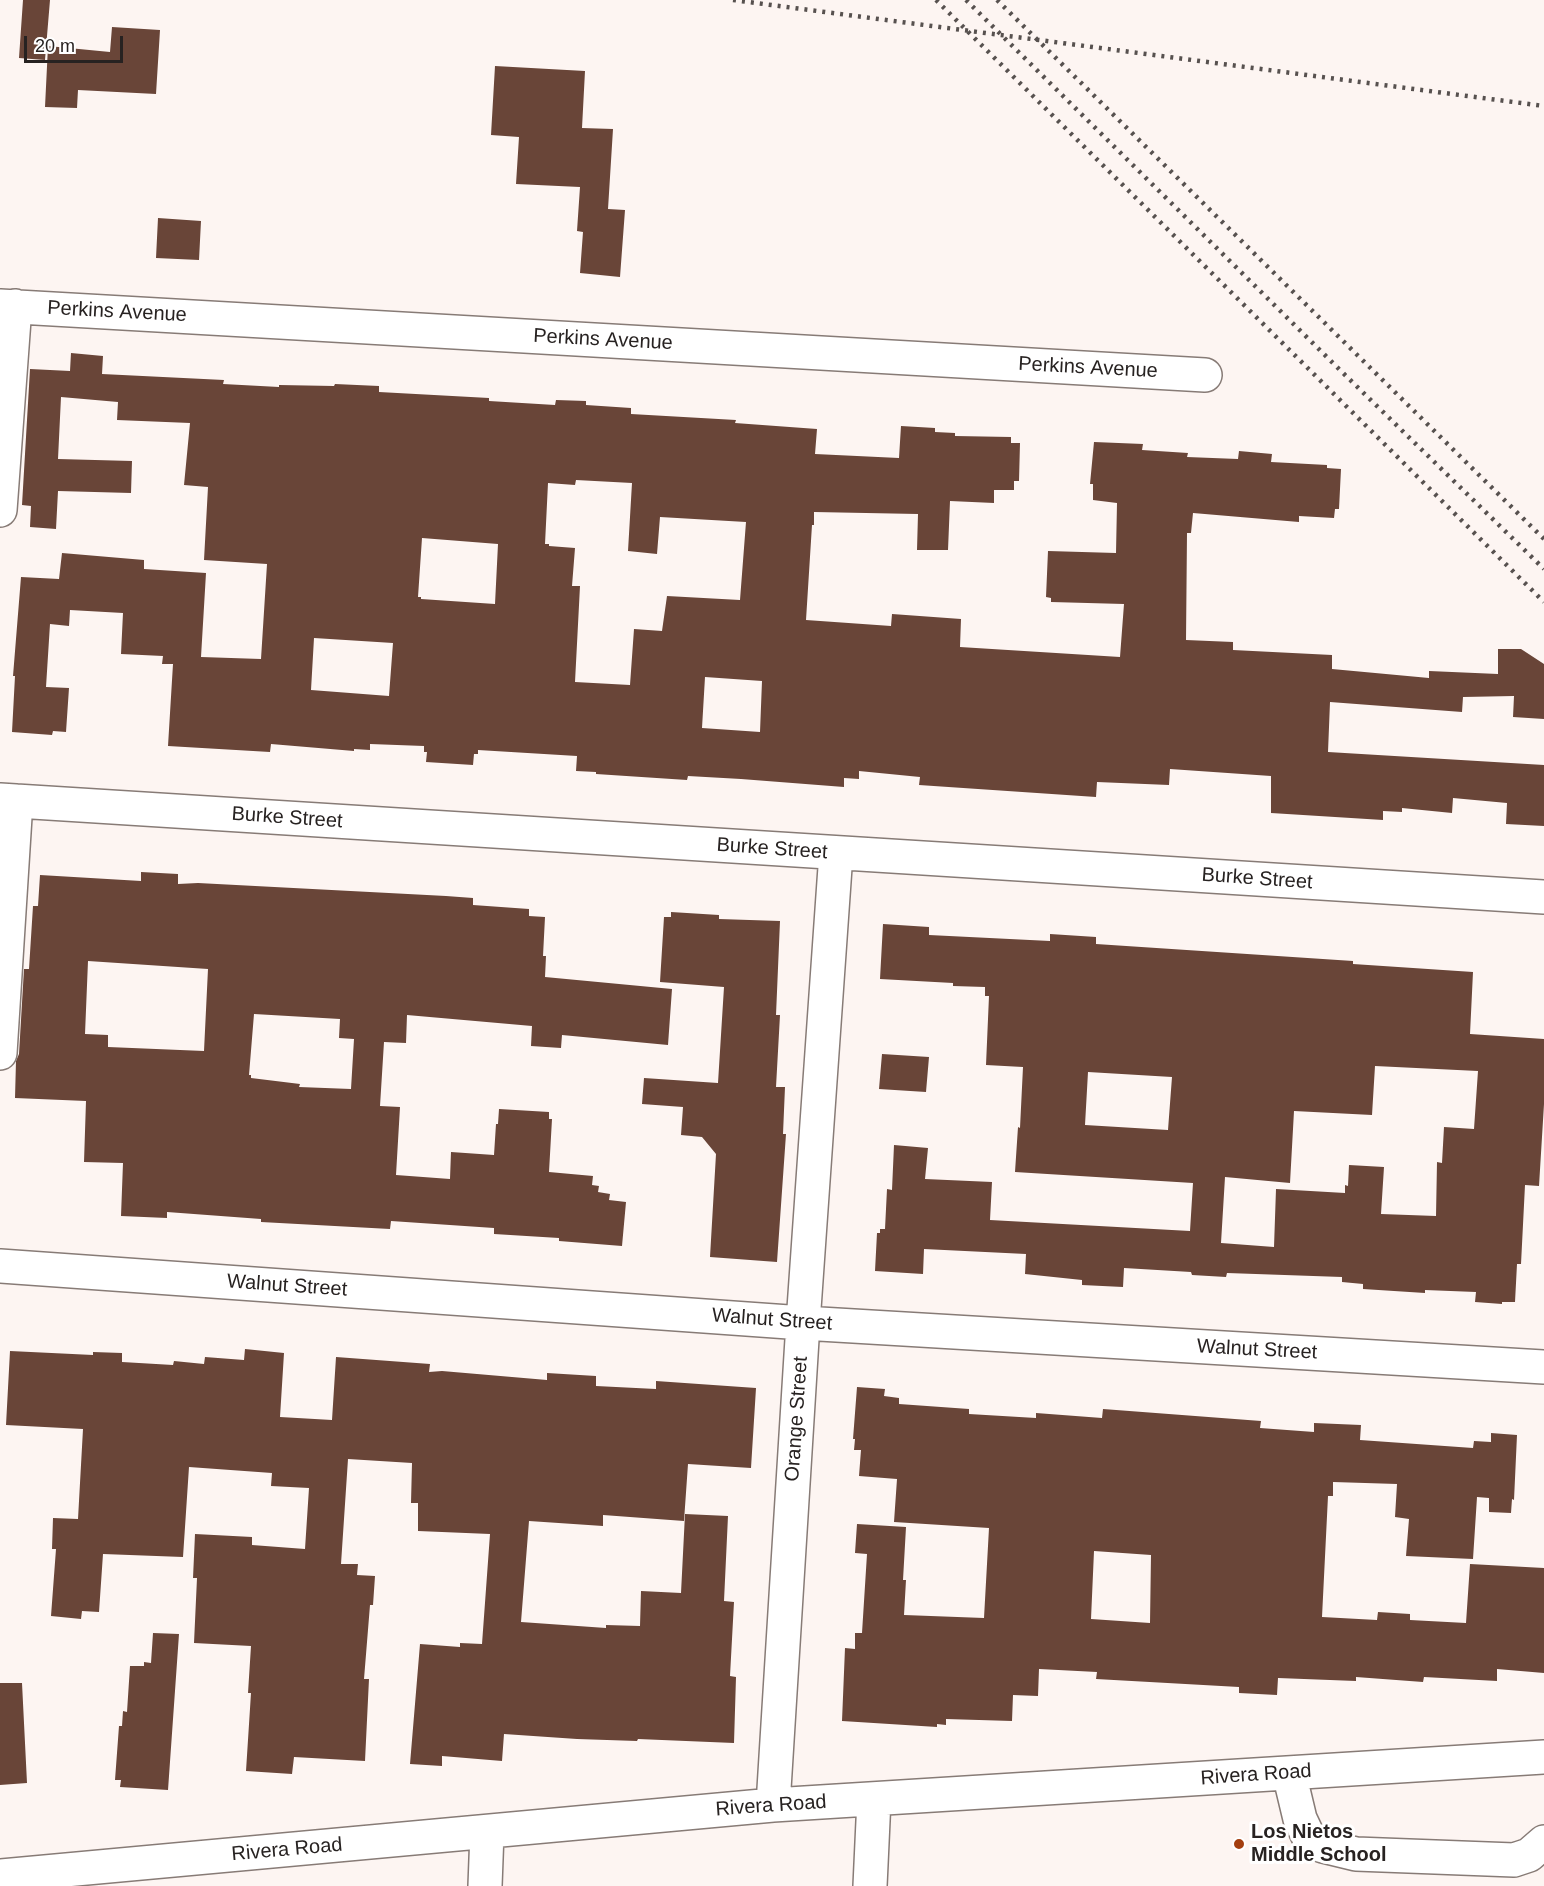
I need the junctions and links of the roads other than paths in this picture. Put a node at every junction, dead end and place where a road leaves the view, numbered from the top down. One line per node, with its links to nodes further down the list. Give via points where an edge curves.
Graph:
1 (7, 306): 2 (street, Perkins Avenue); 3 (street)
2 (1205, 375)
3 (0, 510)
4 (8, 801): 5 (street, Burke Street); 7 (street)
5 (836, 853): 6 (street, Burke Street); 9 (street, Orange Street)
6 (1544, 897)
7 (0, 1053)
8 (0, 1266): 9 (street, Walnut Street)
9 (803, 1323): 10 (street, Walnut Street); 14 (street, Orange Street)
10 (1544, 1367)
11 (1544, 1757): 12 (street, Rivera Road)
12 (1289, 1773): 13 (street, Rivera Road); 16 (street, via 1300,1819 1308,1836 1323,1846 1356,1854 1514,1860 1529,1855)
13 (874, 1799): 14 (street, Rivera Road); 20 (street)
14 (772, 1806): 15 (street, Rivera Road)
15 (488, 1832): 17 (street, Rivera Road); 19 (street)
16 (1544, 1842)
17 (206, 1872): 18 (street, Rivera Road)
18 (0, 1876)
19 (485, 1886)
20 (870, 1886)

